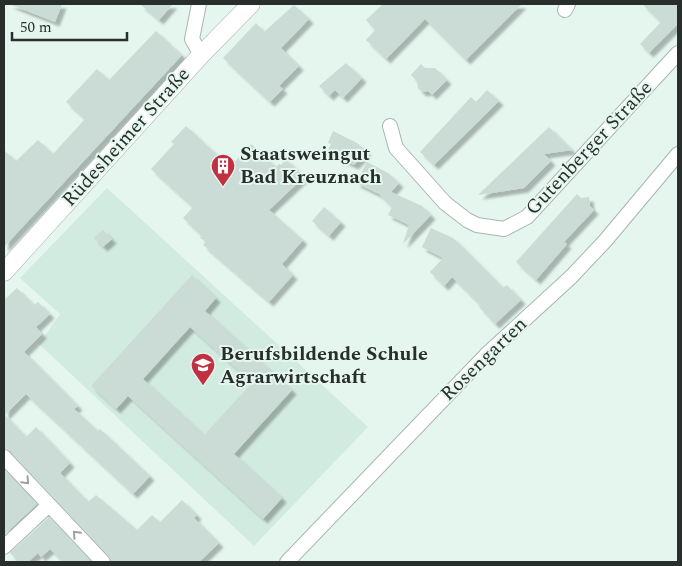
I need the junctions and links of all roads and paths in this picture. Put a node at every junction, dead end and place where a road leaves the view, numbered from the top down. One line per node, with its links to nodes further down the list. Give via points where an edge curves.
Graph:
1 (199, 4): 4 (street, via 192,39)
2 (251, 4): 4 (street, Rüdesheimer Straße)
3 (678, 53): 5 (street, Gutenberger Straße, via 527,217 504,229 477,225 445,202 396,148)
4 (201, 55): 7 (street, Rüdesheimer Straße)
5 (390, 126)
6 (678, 154): 12 (street, Rosengarten, via 605,242 486,355)
7 (4, 272)
8 (4, 457): 9 (street, one-way to 9)
9 (49, 505): 10 (street); 11 (street, one-way to 9)
10 (4, 547)
11 (103, 562)
12 (287, 562)

